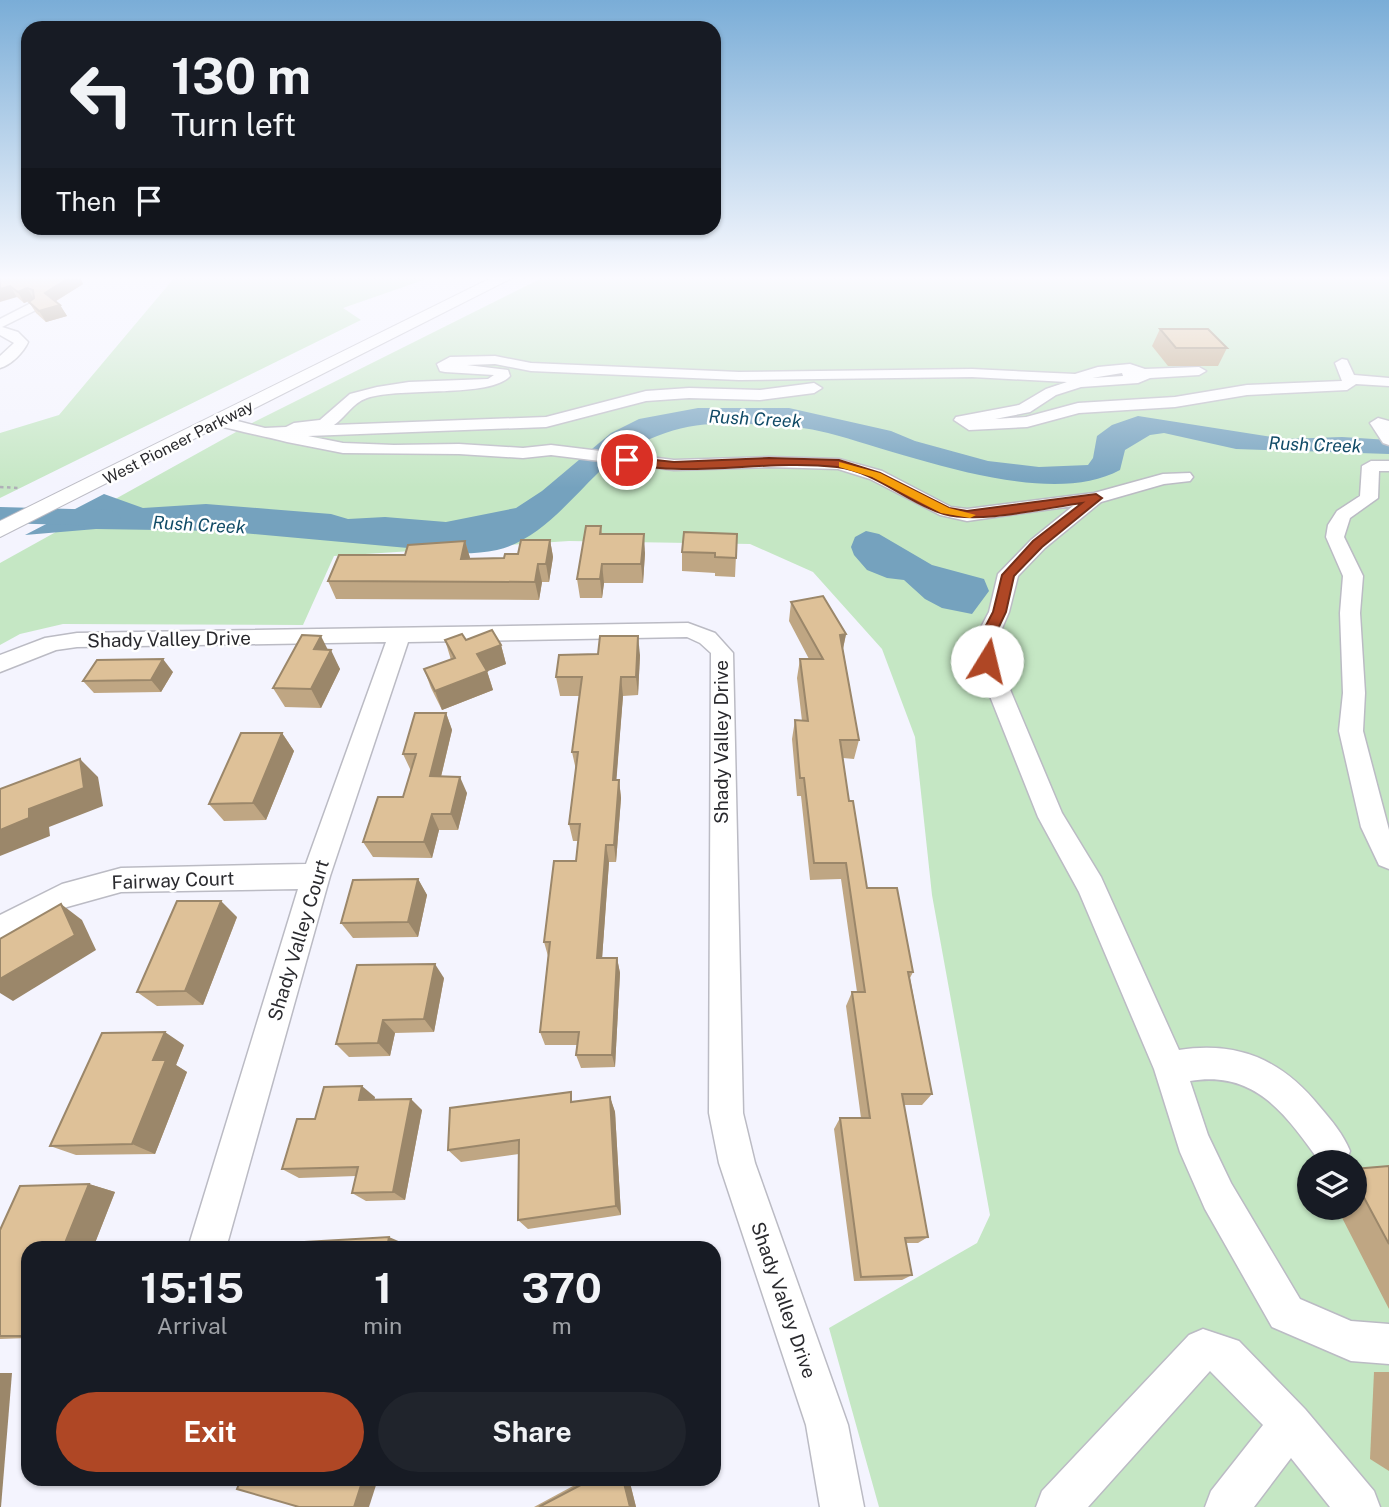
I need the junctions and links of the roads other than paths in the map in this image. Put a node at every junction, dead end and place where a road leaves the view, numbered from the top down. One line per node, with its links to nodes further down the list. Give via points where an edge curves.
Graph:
1 (19, 347): 5 (street)
2 (337, 347): 13 (main road, West Pioneer Parkway)
3 (365, 347): 10 (main road, West Pioneer Parkway)
4 (1342, 363): 8 (street)
5 (0, 364)
6 (1199, 371): 7 (street)
7 (1144, 373): 8 (street, via 1139,379 1071,385 1024,410 962,422 1027,422 1078,408 1165,403 1247,390 1347,385); 11 (street, via 1043,382 882,381 761,395 685,393 647,396 546,422); 11 (street, via 1130,368 1076,378 983,373 739,376 450,360 445,368 495,371 503,376 491,383 382,390 344,404 324,425)
8 (1348, 379): 9 (street)
9 (1389, 382)
10 (218, 421): 11 (street, via 265,433); 13 (main road, West Pioneer Parkway)
11 (290, 432): 16 (street, via 289,439 343,448 556,451 674,465 839,464 876,475 946,511 967,515)
12 (1389, 466): 21 (street, via 1371,466 1369,498 1343,515 1335,537 1353,576 1351,731 1374,827)
13 (102, 469): 18 (main road, West Pioneer Parkway)
14 (70, 473): 17 (main road)
15 (1184, 477): 16 (street)
16 (1096, 498): 24 (street, via 1038,544 1008,575 989,633 987,661 1051,817 1091,886)
17 (0, 507)
18 (0, 530)
19 (399, 635): 20 (street, Shady Valley Drive, via 77,640 53,643); 22 (street, Shady Valley Court); 29 (street, Shady Valley Drive, via 688,630 707,636 722,653 726,1113 737,1163 827,1425)
20 (0, 664)
21 (1389, 857)
22 (316, 876): 23 (street, Fairway Court, via 121,880 90,885 38,906); 26 (street, Shady Valley Court)
23 (0, 931)
24 (1170, 1068): 25 (street, via 1200,1061 1239,1066 1268,1077 1300,1106); 27 (street, via 1187,1127 1208,1174 1286,1313 1351,1341)
25 (1332, 1150)
26 (209, 1241)
27 (1389, 1345)
28 (1290, 1424): 30 (street, via 1225,1355 1203,1349); 31 (street); 32 (street)
29 (842, 1507)
30 (1058, 1507)
31 (1227, 1507)
32 (1358, 1507)

